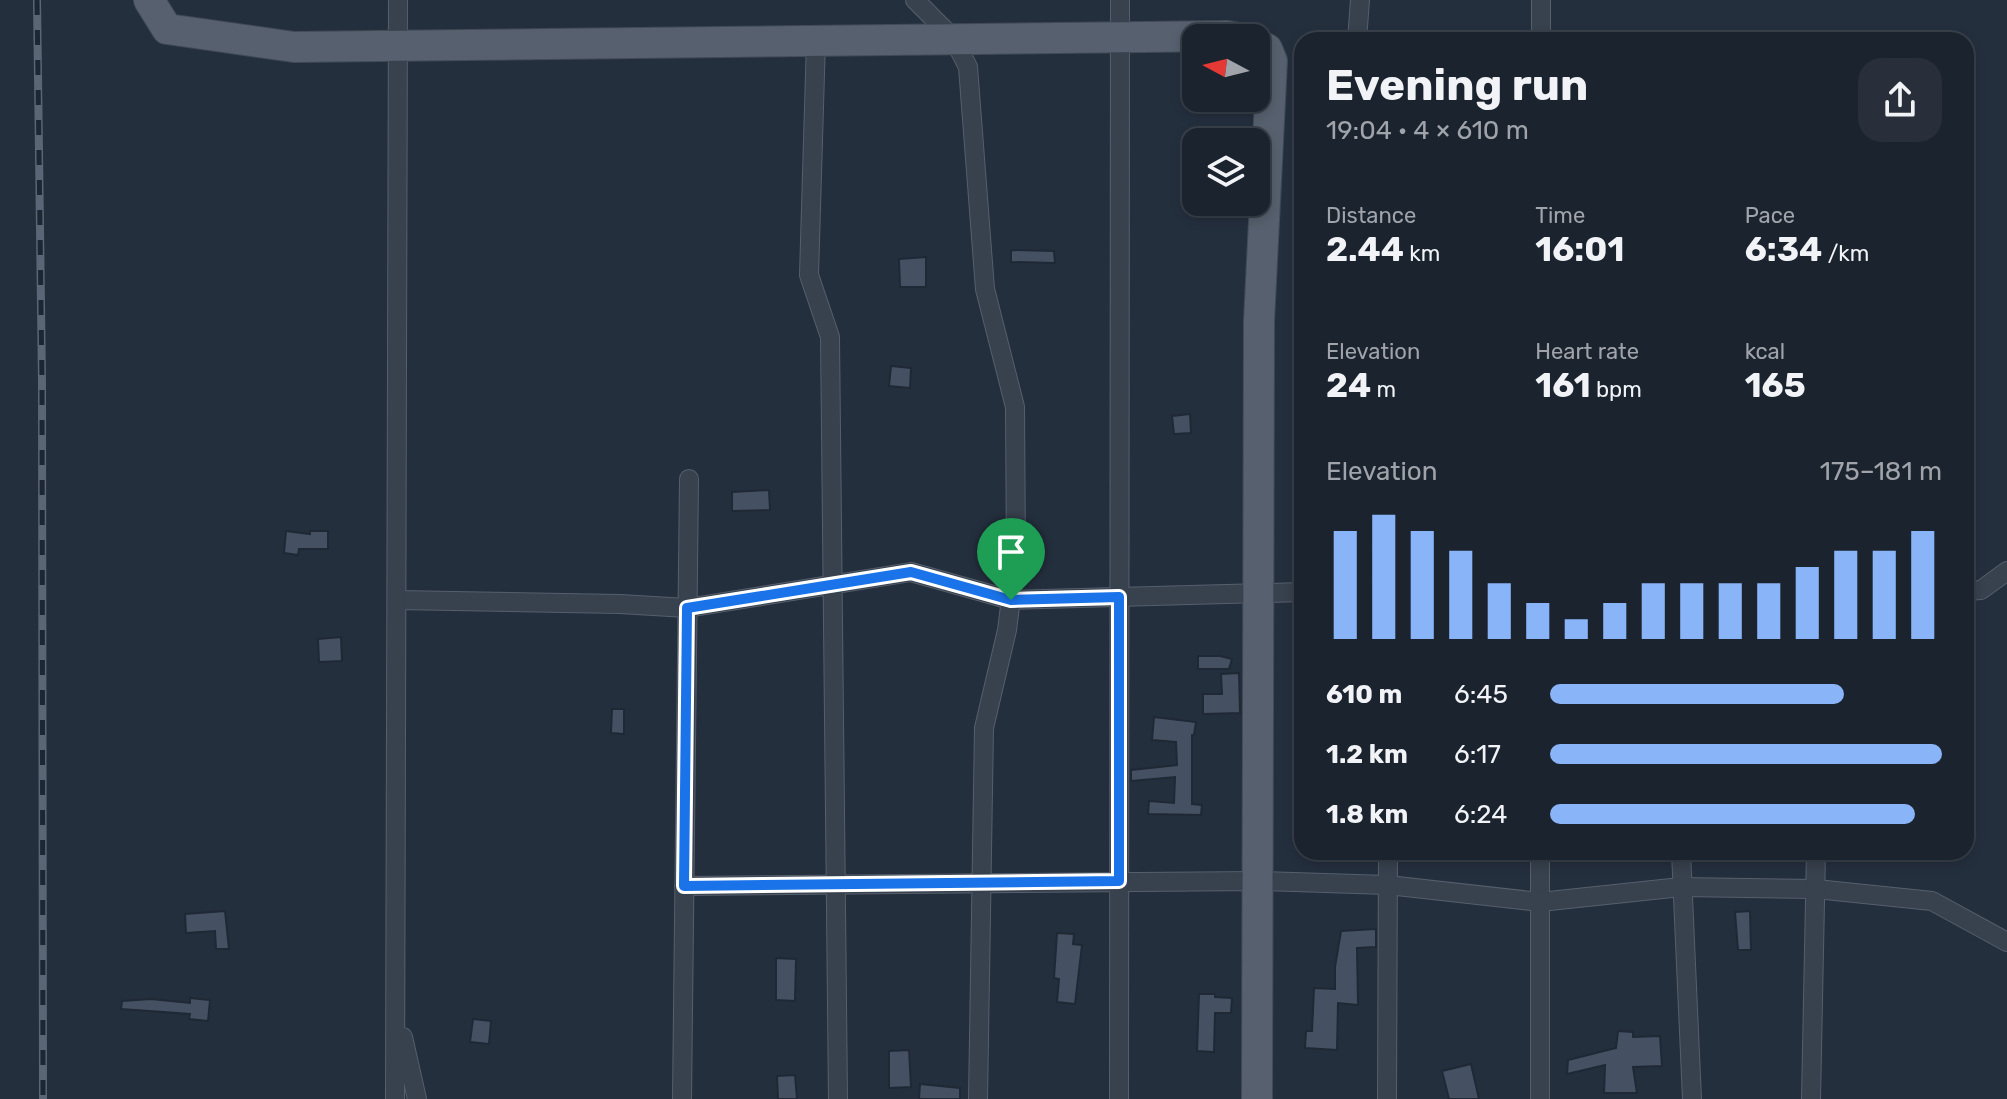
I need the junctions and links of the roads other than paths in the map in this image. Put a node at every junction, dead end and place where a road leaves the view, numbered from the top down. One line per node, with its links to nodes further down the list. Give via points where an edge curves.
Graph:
1 (149, 0): 13 (main road, via 167,29 294,47)
2 (398, 0): 13 (street)
3 (915, 0): 11 (street)
4 (1120, 0): 10 (street)
5 (1360, 0): 7 (street)
6 (1541, 0): 8 (street)
7 (1358, 32)
8 (1541, 32)
9 (1182, 36): 10 (main road)
10 (1120, 37): 11 (main road); 23 (street)
11 (953, 38): 12 (main road); 25 (street, via 968,67 985,289 1015,407 1016,560)
12 (816, 40): 13 (main road); 19 (street, via 809,275 830,337)
13 (399, 47): 24 (street)
14 (1270, 56): 15 (main road)
15 (1270, 101)
16 (1269, 112): 22 (main road, via 1259,321)
17 (689, 479): 26 (street)
18 (2007, 571): 20 (street)
19 (834, 584): 25 (street, via 911,572); 26 (street); 34 (street)
20 (1974, 590)
21 (1294, 592): 22 (street)
22 (1258, 593): 23 (street); 32 (main road)
23 (1119, 597): 25 (street); 31 (street)
24 (397, 600): 26 (street); 41 (street)
25 (1011, 600): 33 (street, via 984,728)
26 (687, 608): 36 (street)
27 (1388, 860): 35 (street)
28 (1540, 860): 39 (street)
29 (1681, 860): 37 (street)
30 (1816, 860): 38 (street)
31 (1119, 881): 32 (street); 33 (street); 47 (street)
32 (1258, 881): 35 (street); 48 (main road)
33 (981, 882): 34 (street); 46 (street)
34 (837, 884): 36 (street); 45 (street)
35 (1388, 885): 39 (street); 49 (street)
36 (684, 886): 44 (street)
37 (1681, 887): 38 (street); 39 (street); 51 (street)
38 (1816, 889): 40 (street, via 1932,901); 52 (street)
39 (1540, 902): 50 (street)
40 (2007, 942)
41 (396, 1007): 42 (street); 43 (street)
42 (395, 1099)
43 (417, 1099)
44 (682, 1099)
45 (838, 1099)
46 (978, 1099)
47 (1119, 1099)
48 (1257, 1099)
49 (1387, 1099)
50 (1540, 1099)
51 (1692, 1099)
52 (1811, 1099)

